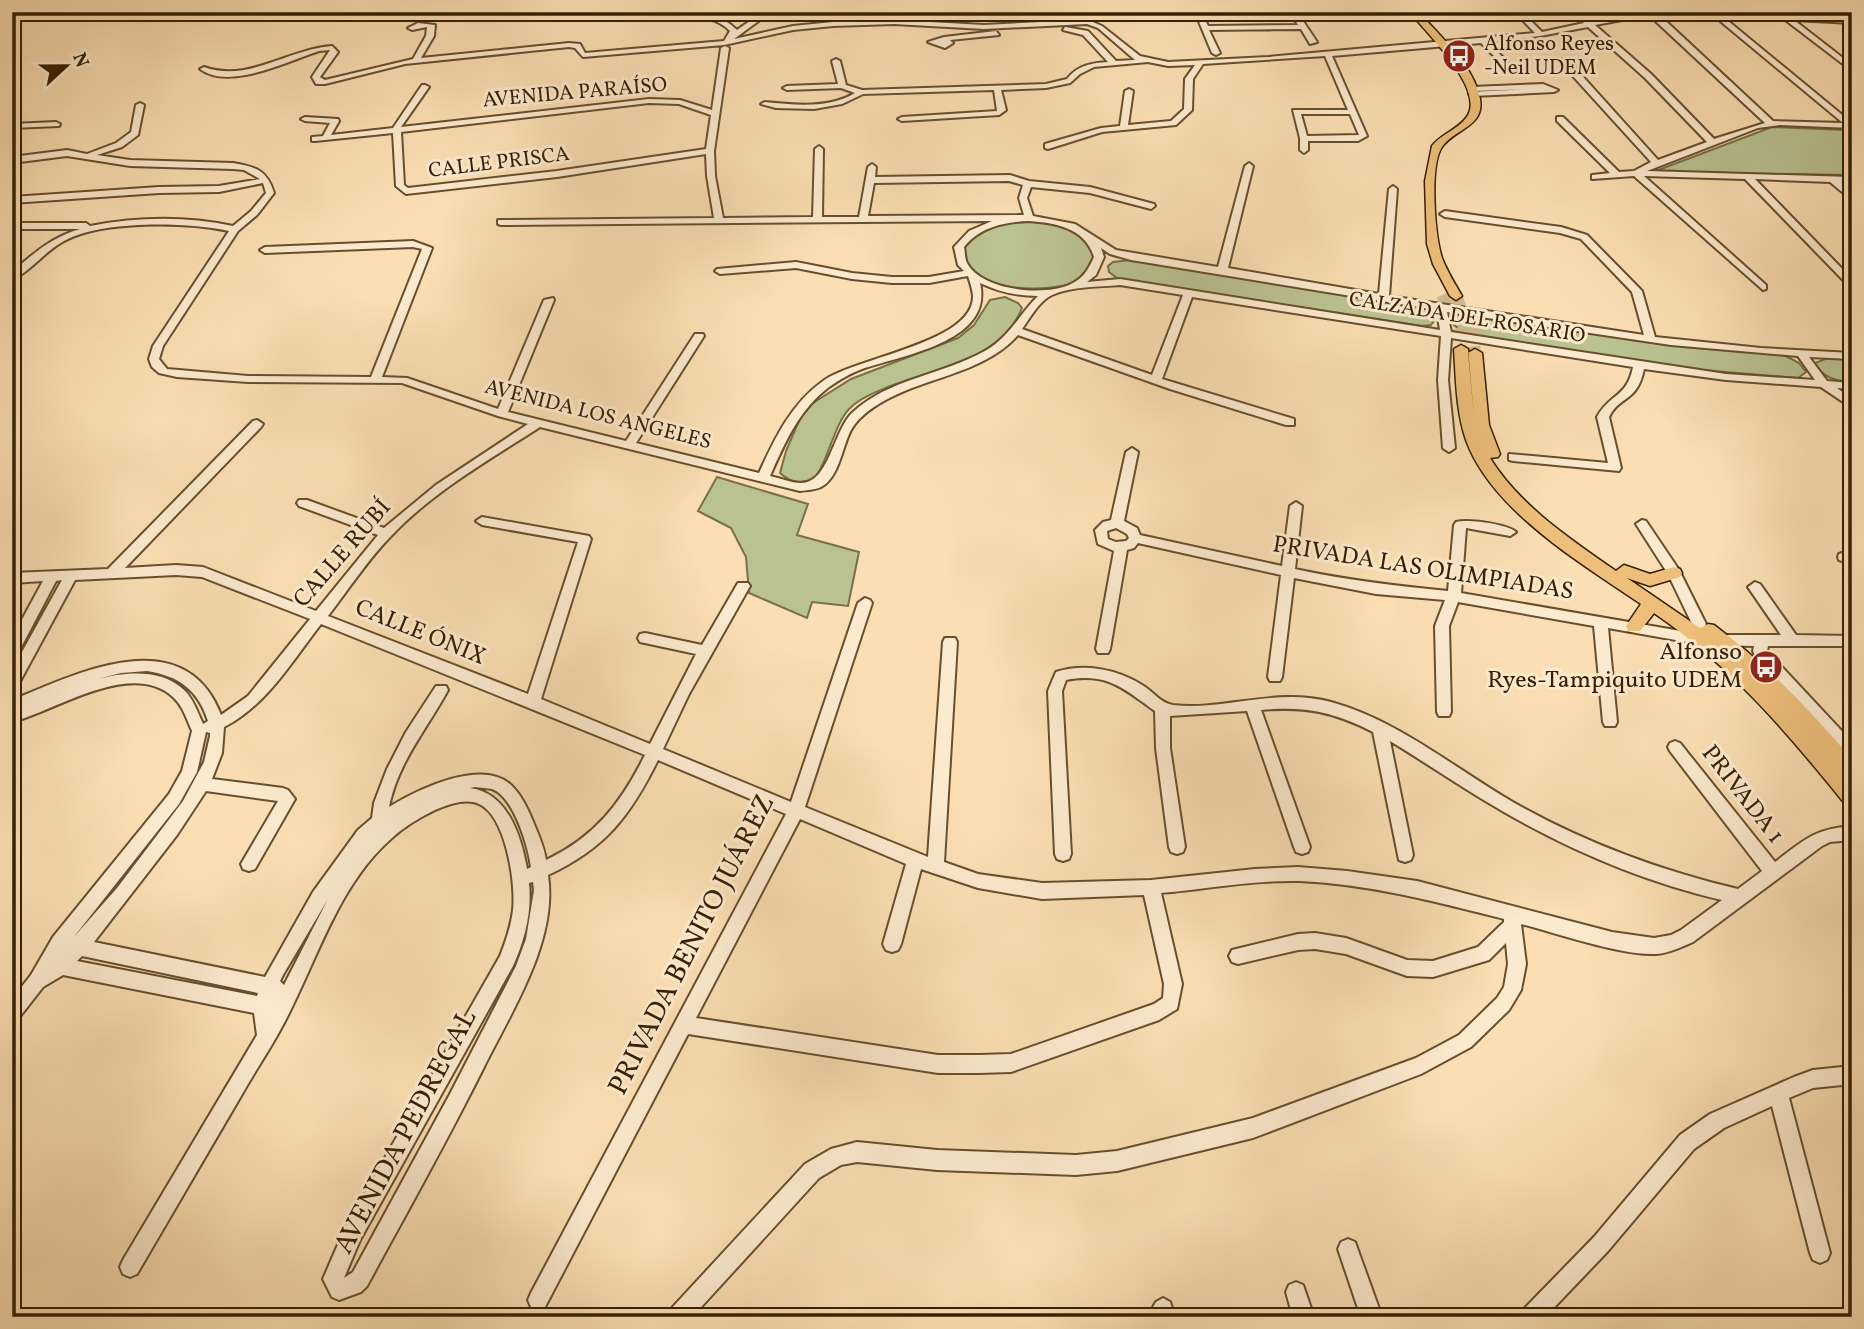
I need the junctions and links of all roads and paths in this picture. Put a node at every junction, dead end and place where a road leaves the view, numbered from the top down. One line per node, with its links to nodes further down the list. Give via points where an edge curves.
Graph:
1 (657, 12): 26 (street, via 730,25)
2 (768, 12): 26 (street)
3 (1198, 12): 23 (street)
4 (1293, 12): 21 (street)
5 (1405, 12): 29 (main road)
6 (1414, 12): 29 (main road)
7 (1518, 12): 24 (street)
8 (1576, 12): 19 (street)
9 (1652, 12): 14 (street); 56 (street)
10 (1688, 12): 13 (street)
11 (1831, 12): 17 (street)
12 (838, 13): 18 (street)
13 (1714, 13): 16 (street); 58 (street)
14 (1615, 15): 19 (street)
15 (960, 17): 20 (street)
16 (1787, 18): 17 (street); 40 (street)
17 (1848, 21)
18 (833, 24): 20 (street); 26 (street)
19 (1590, 24): 24 (street); 64 (street)
20 (965, 26): 34 (street, via 1090,22)
21 (1302, 27): 23 (street); 28 (street)
22 (412, 28): 32 (street, via 431,25)
23 (1206, 28): 30 (street)
24 (1540, 34): 25 (street)
25 (1483, 41): 29 (street); 39 (street)
26 (728, 42): 32 (street, via 583,55 572,45); 51 (street)
27 (947, 42): 36 (street, via 970,41 991,33 1071,29 1094,40)
28 (1313, 42)
29 (1435, 43): 31 (street); 46 (main road); 115 (main road, via 1465,104 1460,117 1433,137 1420,155 1423,251)
30 (1216, 53)
31 (1328, 54): 37 (street); 50 (street)
32 (416, 60): 38 (street, via 331,82 319,82 317,74 334,50 329,48 231,75)
33 (836, 61): 41 (street)
34 (1147, 61): 36 (street); 37 (street)
35 (1564, 61): 71 (street)
36 (1114, 63): 44 (street, via 1088,66 1070,81 1052,86)
37 (1200, 63): 60 (street, via 1189,79 1188,110 1181,118 1159,126)
38 (204, 69)
39 (1509, 69)
40 (1852, 69)
41 (842, 86): 43 (street); 47 (street)
42 (425, 87): 59 (street)
43 (788, 88)
44 (997, 88): 47 (street); 53 (street, via 999,113)
45 (1129, 91): 60 (street)
46 (1472, 91): 46 (street, via 1554,90 1546,86); 111 (main road, via 1476,106 1471,120 1437,146 1431,163 1434,248)
47 (861, 92): 48 (street, via 824,105)
48 (765, 104)
49 (140, 105): 69 (street, via 135,133 119,145)
50 (1354, 112): 62 (street, via 1296,112); 62 (street, via 1361,138)
51 (715, 114): 59 (street, AVENIDA PARAÍSO, via 680,102 649,102); 68 (street)
52 (305, 119): 61 (street, via 335,121)
53 (902, 119)
54 (1560, 119): 75 (street)
55 (56, 124): 57 (street)
56 (1771, 124): 58 (street); 64 (street)
57 (12, 126)
58 (1851, 126)
59 (398, 128): 61 (street, AVENIDA PARAÍSO); 68 (street, CALLE PRISCA, via 400,186 409,191)
60 (1124, 128): 65 (street)
61 (328, 137): 63 (street, AVENIDA PARAÍSO)
62 (1304, 138): 67 (street)
63 (315, 139)
64 (1713, 143): 71 (street)
65 (1048, 146)
66 (820, 149): 92 (street)
67 (1304, 150)
68 (710, 151): 91 (street)
69 (89, 155): 70 (street, via 58,153); 78 (street, via 130,163 233,166 254,171)
70 (12, 160)
71 (1656, 163): 74 (street)
72 (1249, 166): 102 (street)
73 (873, 167): 79 (street)
74 (1636, 173): 75 (street); 77 (street); 108 (street)
75 (1617, 175): 76 (street)
76 (1595, 177)
77 (1748, 177): 80 (street); 105 (street)
78 (266, 180): 85 (street, via 219,189); 96 (street, via 270,193)
79 (868, 180): 82 (street, via 1010,178); 89 (street)
80 (1832, 180): 81 (street); 84 (street)
81 (1852, 180)
82 (1028, 184): 86 (street, via 1090,190); 90 (street, via 1023,198)
83 (1393, 189): 112 (street)
84 (1852, 197)
85 (12, 200)
86 (1152, 206)
87 (1445, 214): 120 (street, via 1584,237 1637,291)
88 (946, 217): 89 (street); 90 (street); 97 (street, via 964,222)
89 (863, 218): 92 (street)
90 (1027, 218): 97 (street, CALZADA DEL ROSARIO); 98 (street, CALZADA DEL ROSARIO, via 1065,223)
91 (719, 219): 92 (street); 93 (street)
92 (817, 219)
93 (501, 222)
94 (12, 226): 95 (street)
95 (105, 226): 96 (street, via 208,223); 104 (street, via 53,243)
96 (235, 229): 124 (street, AVENIDA LOS ANGELES, via 158,346 154,359 158,368 216,378)
97 (973, 232): 103 (street, via 959,247 958,256)
98 (1091, 238): 100 (street, CALZADA DEL ROSARIO, via 1112,252); 107 (street, via 1098,263)
99 (265, 250): 124 (street, via 426,247)
100 (1131, 257): 102 (street, CALZADA DEL ROSARIO); 106 (street, via 1114,258 1104,265 1106,275)
101 (720, 271): 103 (street, via 796,265 892,280)
102 (1223, 271): 112 (street, CALZADA DEL ROSARIO)
103 (970, 275): 110 (street, CALZADA DEL ROSARIO, via 1006,290); 114 (street)
104 (12, 277)
105 (1846, 278)
106 (1120, 282): 107 (street, CALZADA DEL ROSARIO); 109 (street, CALZADA DEL ROSARIO)
107 (1077, 286): 110 (street, CALZADA DEL ROSARIO)
108 (1763, 287)
109 (1189, 292): 118 (street, CALZADA DEL ROSARIO); 125 (street)
110 (1048, 293): 116 (street, CALZADA DEL ROSARIO)
111 (1456, 296)
112 (1384, 297): 115 (street, CALZADA DEL ROSARIO)
113 (549, 300): 129 (street)
114 (978, 300): 116 (street, via 1007,296 1021,302); 137 (street, via 971,316 944,339 860,366 819,389 790,421)
115 (1442, 300): 118 (street); 120 (street, CALZADA DEL ROSARIO)
116 (1027, 312): 117 (street, CALZADA DEL ROSARIO)
117 (1015, 330): 125 (street); 137 (street, CALZADA DEL ROSARIO, via 1004,344 979,358 864,408 848,425 826,475 816,485 800,487)
118 (1446, 335): 123 (street, CALZADA DEL ROSARIO); 134 (street, via 1443,380)
119 (699, 336): 133 (street)
120 (1650, 339): 121 (street, CALZADA DEL ROSARIO)
121 (1802, 355): 122 (street, CALZADA DEL ROSARIO); 126 (street)
122 (1852, 356)
123 (1639, 365): 126 (street, CALZADA DEL ROSARIO); 136 (street, via 1636,386 1603,416 1614,469)
124 (376, 379): 129 (street, AVENIDA LOS ANGELES, via 410,381)
125 (1156, 380): 130 (street)
126 (1824, 384): 127 (street, CALZADA DEL ROSARIO); 128 (street)
127 (1852, 386)
128 (1852, 405)
129 (502, 414): 131 (street, AVENIDA LOS ANGELES)
130 (1290, 422)
131 (538, 423): 133 (street, AVENIDA LOS ANGELES); 144 (street, CALLE RUBÍ, via 442,486)
132 (257, 424): 148 (street)
133 (630, 444): 137 (street, AVENIDA LOS ANGELES)
134 (1449, 448)
135 (1132, 452): 141 (street)
136 (1513, 457)
137 (763, 478)
138 (303, 503): 144 (street)
139 (1296, 506): 149 (street)
140 (482, 521): 175 (street, via 585,540)
141 (1117, 523): 145 (street, via 1130,528); 146 (street, via 1104,527 1101,537 1110,546)
142 (1642, 524): 150 (street)
143 (1510, 532): 156 (street, via 1460,525)
144 (386, 533): 159 (street, CALLE RUBÍ)
145 (1135, 538): 146 (street); 149 (street, PRIVADA LAS OLIMPIADAS)
146 (1121, 548): 168 (street)
147 (1623, 571): 150 (main road, via 1650,580); 157 (main road, via 1549,517 1500,465 1482,425 1468,351 1464,394 1472,436 1487,466 1556,535); 162 (main road)
148 (113, 572): 151 (street, CALLE ÓNIX); 159 (street, CALLE ÓNIX, via 193,570)
149 (1287, 572): 156 (street, PRIVADA LAS OLIMPIADAS, via 1376,589); 172 (street)
150 (1674, 573): 162 (street)
151 (71, 575): 152 (street, CALLE ÓNIX); 173 (street)
152 (52, 576): 153 (street, CALLE ÓNIX); 169 (street)
153 (12, 578)
154 (743, 586): 170 (street)
155 (1755, 587): 165 (street)
156 (1452, 596): 160 (street, PRIVADA LAS OLIMPIADAS); 179 (street, via 1442,626)
157 (1650, 601): 161 (main road); 162 (main road)
158 (865, 603): 191 (street, PRIVADA BENITO JUÁREZ)
159 (317, 617): 175 (street, CALLE ÓNIX); 182 (street, CALLE RUBÍ, via 253,700)
160 (1600, 621): 161 (street, PRIVADA LAS OLIMPIADAS); 181 (street)
161 (1633, 626): 162 (street, PRIVADA LAS OLIMPIADAS)
162 (1708, 634): 164 (street, PRIVADA LAS OLIMPIADAS); 171 (main road)
163 (645, 638): 170 (street)
164 (1763, 639): 165 (street, PRIVADA LAS OLIMPIADAS); 186 (street, via 1763,658)
165 (1791, 639): 167 (street, PRIVADA LAS OLIMPIADAS)
166 (950, 642): 200 (street)
167 (1850, 642)
168 (1103, 649)
169 (12, 651)
170 (706, 651): 187 (street)
171 (1737, 660): 188 (main road, via 1786,699); 190 (main road)
172 (1275, 677)
173 (12, 683)
174 (441, 690): 192 (street, via 383,796)
175 (533, 702): 187 (street, CALLE ÓNIX)
176 (12, 703): 182 (street, via 99,672 149,665 192,681)
177 (1252, 704): 178 (street); 183 (street, via 1296,702 1330,707); 195 (street)
178 (1162, 707): 194 (street); 196 (street, via 1114,678 1085,672 1062,676 1055,691)
179 (1444, 712)
180 (12, 716): 184 (street, via 89,686 148,680 165,684 180,696)
181 (1610, 722)
182 (218, 723): 184 (street, CALLE RUBÍ); 189 (street, via 215,752)
183 (1380, 729): 197 (street); 205 (street, via 1517,813 1597,854 1688,887)
184 (199, 731): 207 (street, via 189,772 174,799)
185 (1675, 747): 202 (street, PRIVADA 1)
186 (1852, 752)
187 (654, 753): 191 (street, CALLE ÓNIX); 201 (street, via 603,832)
188 (1852, 773)
189 (202, 784): 199 (street, via 284,794 287,799); 209 (street)
190 (1852, 798)
191 (796, 811): 198 (street, CALLE ÓNIX); 217 (street, PRIVADA BENITO JUÁREZ)
192 (383, 827): 201 (street, AVENIDA PEDREGAL, via 410,802 452,785 494,783 506,790 522,814); 203 (street, AVENIDA PEDREGAL, via 440,801 465,795 483,797 498,809 507,828); 212 (street, AVENIDA PEDREGAL, via 341,863); 213 (street, AVENIDA PEDREGAL, via 338,898)
193 (1852, 833): 202 (street, CALLE ÓNIX, via 1829,835)
194 (1177, 847)
195 (1302, 847)
196 (1063, 854)
197 (1405, 855)
198 (915, 860): 200 (street, CALLE ÓNIX); 208 (street)
199 (249, 864)
200 (936, 866): 204 (street, CALLE ÓNIX, via 978,881 1042,891)
201 (540, 871): 203 (street); 203 (street, AVENIDA PEDREGAL, via 540,909 524,968 368,1268 354,1285 338,1290 334,1272 353,1233 507,960 520,919)
202 (1773, 872): 205 (street, CALLE ÓNIX)
203 (521, 879)
204 (1151, 887): 206 (street, CALLE ÓNIX, via 1298,874 1348,878 1417,889); 217 (street, via 1173,984 1171,1003 1011,1063 938,1064)
205 (1740, 897): 206 (street, CALLE ÓNIX, via 1687,936 1654,946)
206 (1512, 921): 210 (street, via 1483,954 1433,969 1407,968 1346,946 1315,941); 226 (street, via 1517,977 1503,1004 1465,1041 1422,1065 1253,1128 1117,1161 1076,1165 857,1152 838,1156 812,1171)
207 (59, 943): 209 (street); 211 (street)
208 (892, 944)
209 (79, 947): 211 (street); 212 (street)
210 (1238, 956)
211 (53, 965): 214 (street); 216 (street)
212 (268, 986): 213 (street); 214 (street, AVENIDA PEDREGAL)
213 (289, 991): 215 (street, AVENIDA PEDREGAL)
214 (262, 1005): 215 (street); 218 (street, AVENIDA PEDREGAL)
215 (282, 1009): 218 (street, AVENIDA PEDREGAL)
216 (12, 1013)
217 (684, 1025): 225 (street, PRIVADA BENITO JUÁREZ)
218 (266, 1034): 223 (street, AVENIDA PEDREGAL)
219 (1852, 1075): 220 (street, via 1813,1079)
220 (1778, 1093): 222 (street); 229 (street, via 1717,1121 1686,1142 1601,1244)
221 (1348, 1249): 228 (street)
222 (1820, 1253)
223 (130, 1267)
224 (1296, 1292): 227 (street)
225 (538, 1300)
226 (677, 1317)
227 (1304, 1317)
228 (1372, 1317)
229 (1530, 1317)

